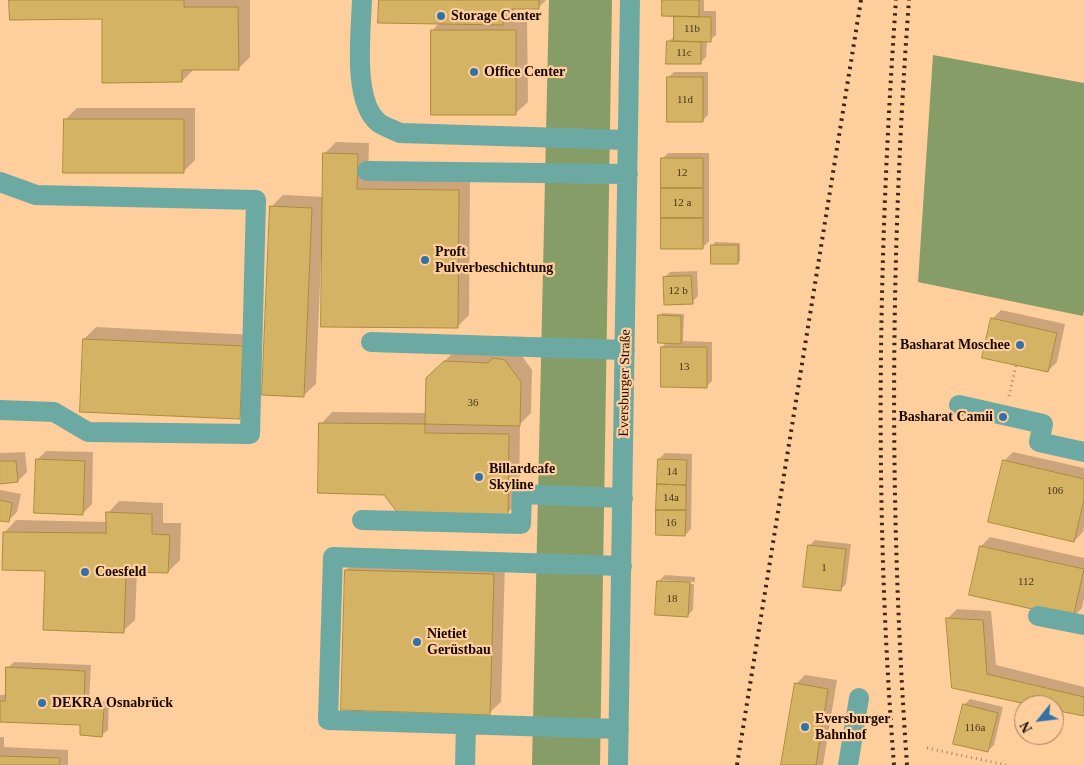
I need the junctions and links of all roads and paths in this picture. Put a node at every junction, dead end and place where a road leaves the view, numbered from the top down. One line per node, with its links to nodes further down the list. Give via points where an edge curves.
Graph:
1 (362, 0): 3 (street, via 361,81 364,103 379,123 400,133)
2 (630, 0): 3 (street, Eversburger Straße)
3 (628, 140): 5 (street, Eversburger Straße)
4 (367, 171): 5 (street)
5 (628, 174): 8 (street, Eversburger Straße)
6 (0, 182): 11 (street, via 36,195 256,200 250,434 88,432 54,412)
7 (371, 342): 8 (street)
8 (625, 350): 14 (street, Eversburger Straße)
9 (1016, 365): 12 (path)
10 (959, 405): 12 (street)
11 (0, 410)
12 (1005, 415): 13 (street, via 1043,424 1039,442)
13 (1084, 452)
14 (623, 498): 15 (street, via 522,494 521,524); 16 (street, Eversburger Straße)
15 (362, 520)
16 (622, 566): 20 (street, via 334,557 328,720); 21 (street, Eversburger Straße)
17 (1038, 616): 18 (street)
18 (1084, 625)
19 (859, 698): 25 (street)
20 (466, 724): 21 (street); 23 (street)
21 (619, 729): 24 (street, Eversburger Straße)
22 (927, 748): 26 (path)
23 (465, 765)
24 (618, 765)
25 (848, 765)
26 (1006, 765)

